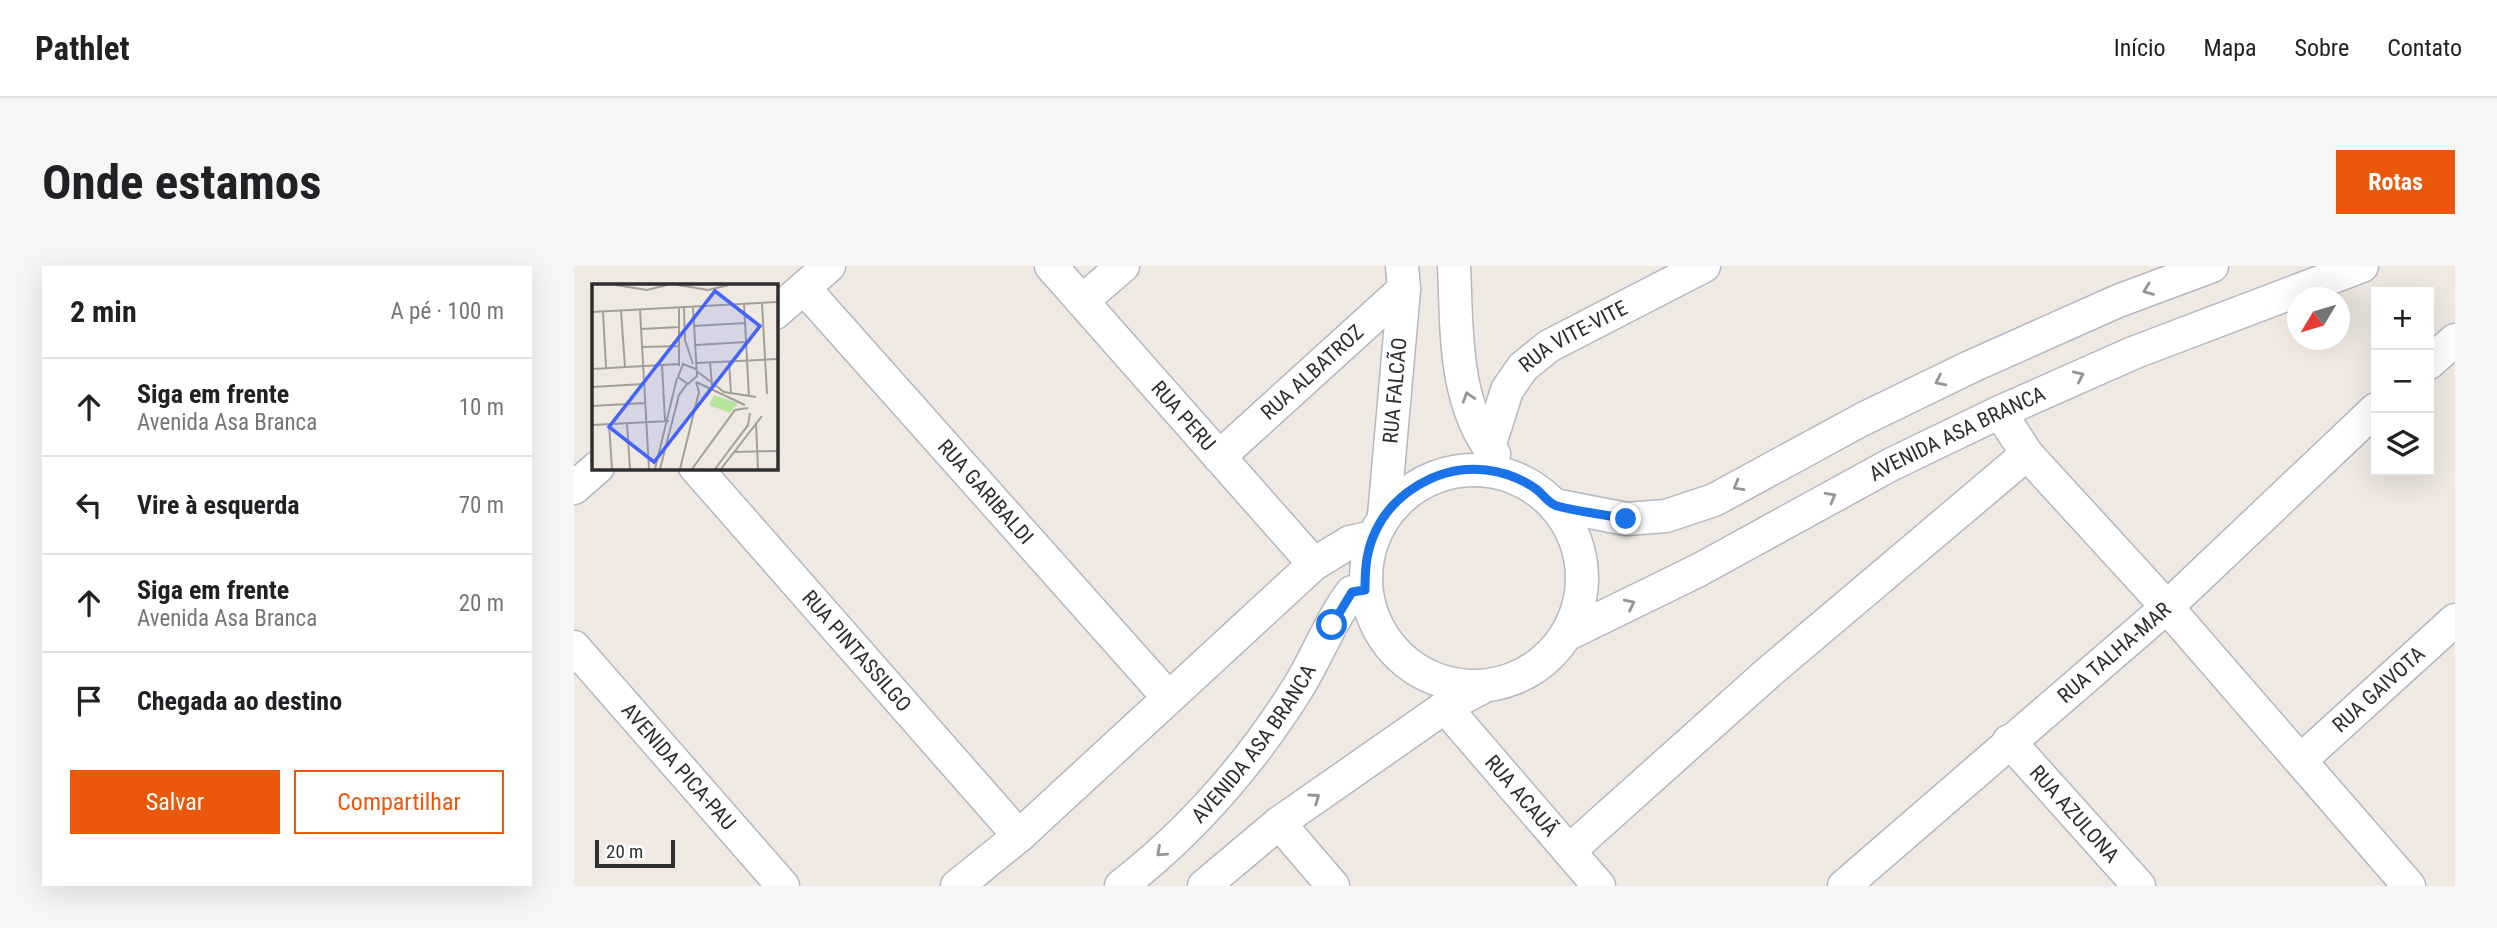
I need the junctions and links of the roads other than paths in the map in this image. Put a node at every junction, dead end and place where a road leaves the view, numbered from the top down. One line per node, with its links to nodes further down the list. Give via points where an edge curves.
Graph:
1 (829, 266): 9 (street)
2 (1051, 266): 10 (street, RUA PERU)
3 (1123, 266): 10 (street)
4 (1454, 266): 16 (street, one-way to 4, via 1467,399 1457,352)
5 (1704, 266): 16 (street, RUA VITE-VITE, via 1549,346 1523,367 1507,390)
6 (2212, 266): 23 (street, one-way to 23, via 2118,301 1970,367 1714,500 1666,516 1626,519)
7 (2361, 266): 14 (street, AVENIDA ASA BRANCA, one-way to 7, via 2133,353)
8 (1403, 277): 18 (street, RUA ALBATROZ); 24 (street, RUA FALCÃO)
9 (804, 288): 11 (street); 32 (street, RUA GARIBALDI)
10 (1082, 301): 18 (street, RUA PERU)
11 (777, 311)
12 (2455, 340): 13 (street)
13 (2434, 359)
14 (2000, 412): 17 (street); 29 (street, AVENIDA ASA BRANCA, one-way to 14)
15 (2371, 413): 27 (street, RUA TALHA-MAR)
16 (1489, 447): 21 (street)
17 (2027, 454): 27 (street); 38 (street, via 1769,672)
18 (1219, 457): 25 (street, RUA PERU)
19 (595, 469): 22 (street)
20 (697, 469): 37 (street, RUA PINTASSILGO)
21 (1513, 477): 23 (street); 24 (street, via 1485,470 1455,471 1428,479 1403,495)
22 (574, 488)
23 (1554, 505): 29 (street, via 1573,534 1582,567 1580,602)
24 (1378, 527): 25 (street); 26 (street, via 1366,563)
25 (1314, 564): 32 (street)
26 (1365, 590): 31 (street, via 1374,622 1392,651 1418,672 1450,685); 42 (street, AVENIDA ASA BRANCA, one-way to 42, via 1352,592 1343,604 1301,683 1236,778)
27 (2167, 607): 34 (street, RUA TALHA-MAR); 35 (street)
28 (2455, 620): 35 (street, RUA GAIVOTA)
29 (1569, 634): 31 (street, via 1546,661 1517,679)
30 (574, 647): 40 (street, AVENIDA PICA-PAU)
31 (1483, 687): 33 (street)
32 (1168, 697): 37 (street)
33 (1445, 707): 36 (street, one-way to 33); 38 (street, RUA ACAUÃ)
34 (2010, 741): 39 (street, RUA TALHA-MAR); 46 (street, RUA AZULONA)
35 (2301, 760): 47 (street)
36 (1279, 823): 43 (street); 44 (street)
37 (1019, 836): 41 (street)
38 (1569, 851): 45 (street, RUA ACAUÃ)
39 (1853, 883)
40 (783, 886)
41 (957, 886)
42 (1121, 886)
43 (1204, 886)
44 (1333, 886)
45 (1599, 886)
46 (2138, 886)
47 (2409, 886)

